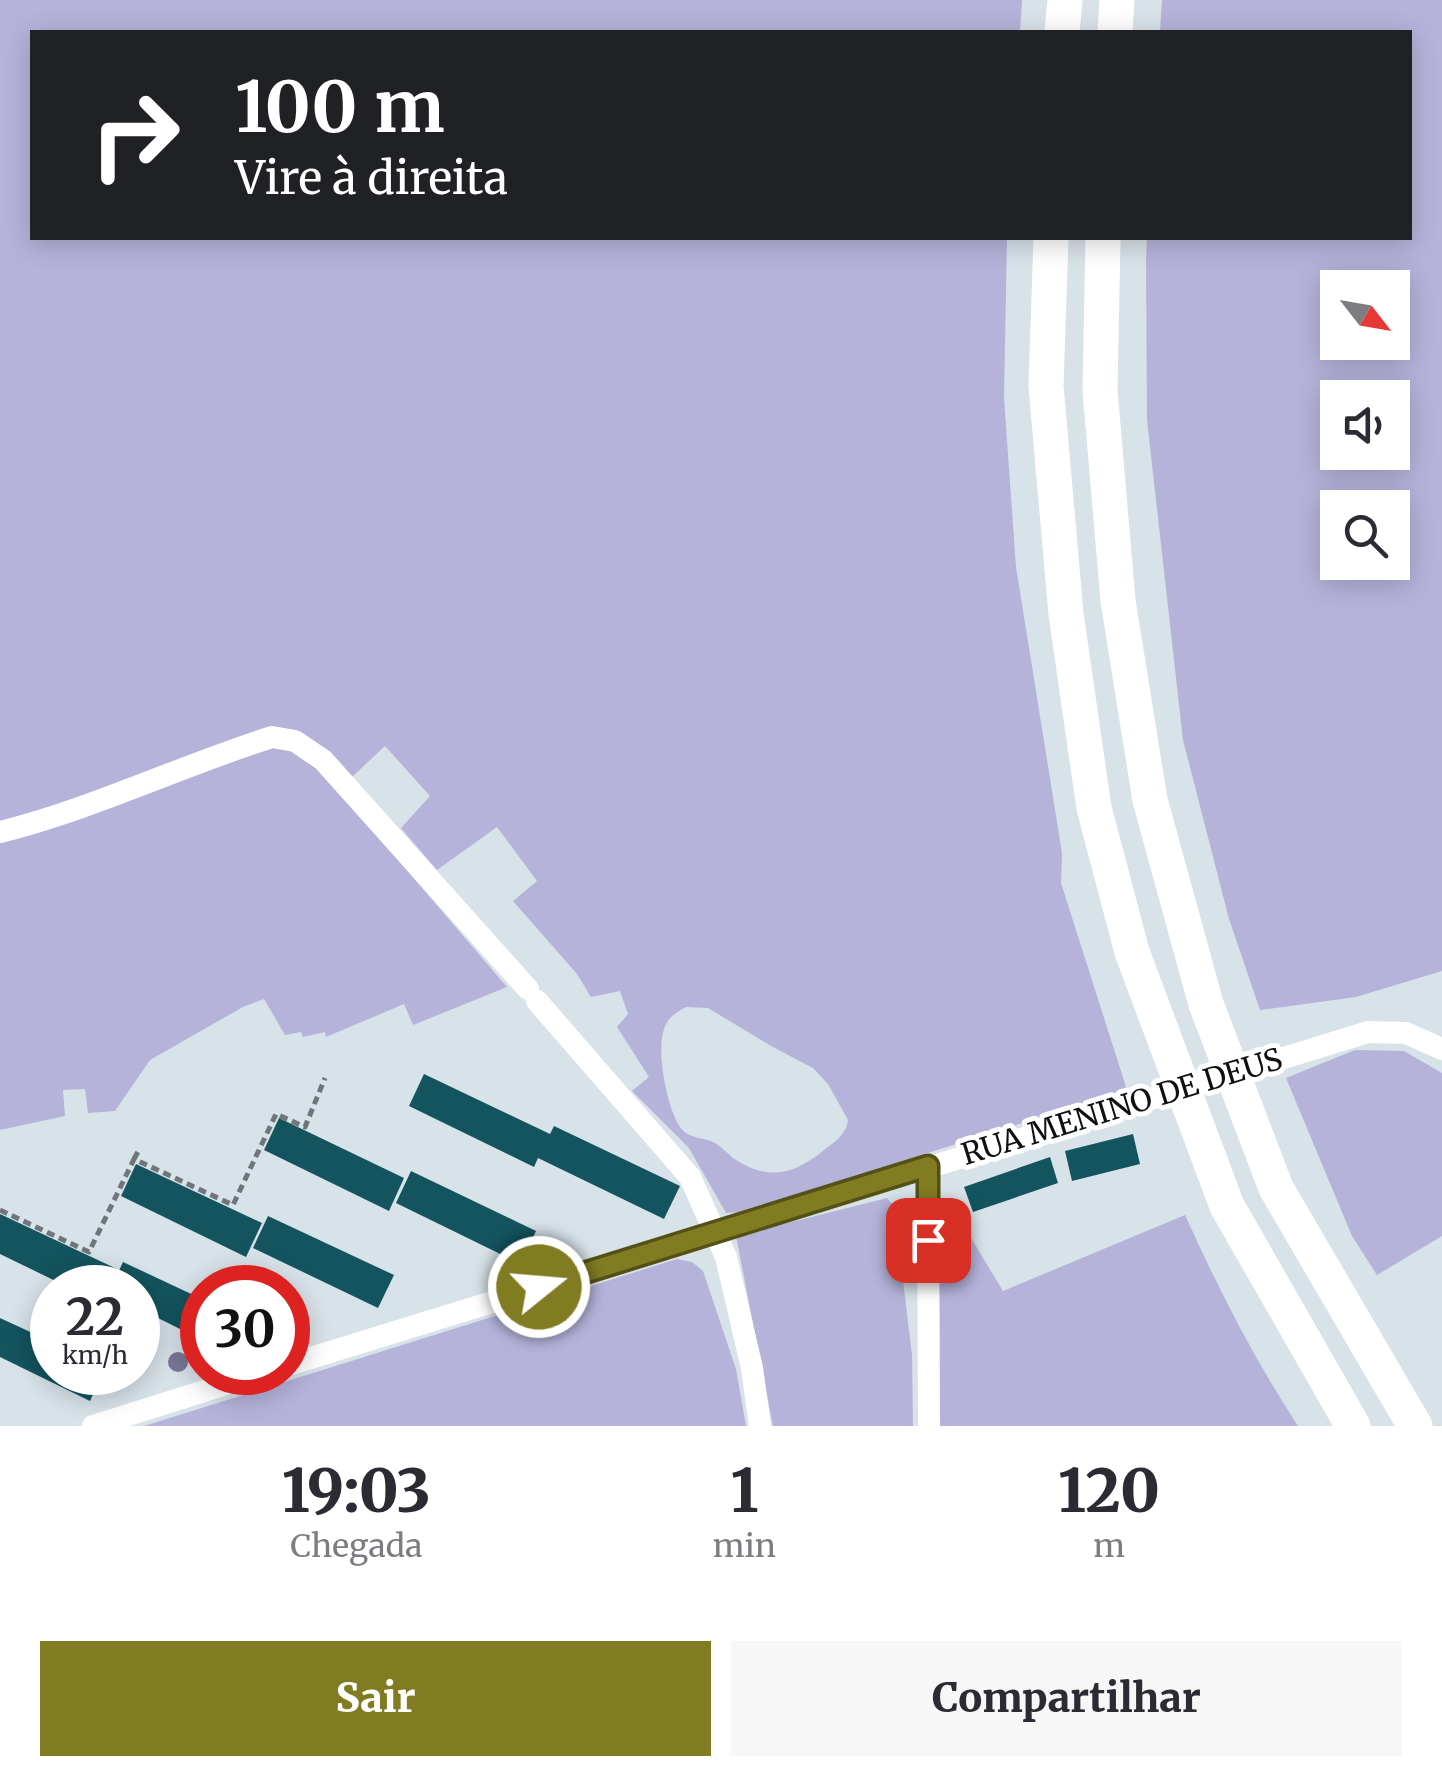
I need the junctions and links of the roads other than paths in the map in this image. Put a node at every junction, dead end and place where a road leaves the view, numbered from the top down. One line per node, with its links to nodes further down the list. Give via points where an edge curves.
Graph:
1 (1065, 0): 3 (highway)
2 (1117, 0): 4 (highway)
3 (1062, 30)
4 (1115, 30)
5 (1051, 240): 16 (highway, via 1046,386 1066,614 1094,808 1132,952 1227,1206)
6 (1103, 240): 17 (highway, via 1100,390 1118,601 1150,800 1206,1004 1276,1188)
7 (0, 832): 10 (street, via 272,737 295,741 323,760 690,1177)
8 (1442, 1048): 9 (street, RUA MENINO DE DEUS, via 1406,1033 1368,1032)
9 (928, 1166): 10 (street, RUA MENINO DE DEUS); 15 (street)
10 (716, 1232): 11 (street, RUA MENINO DE DEUS); 14 (street, via 752,1368)
11 (310, 1358)
12 (191, 1395): 13 (street)
13 (92, 1426)
14 (760, 1426)
15 (929, 1426)
16 (1353, 1426)
17 (1414, 1426)

